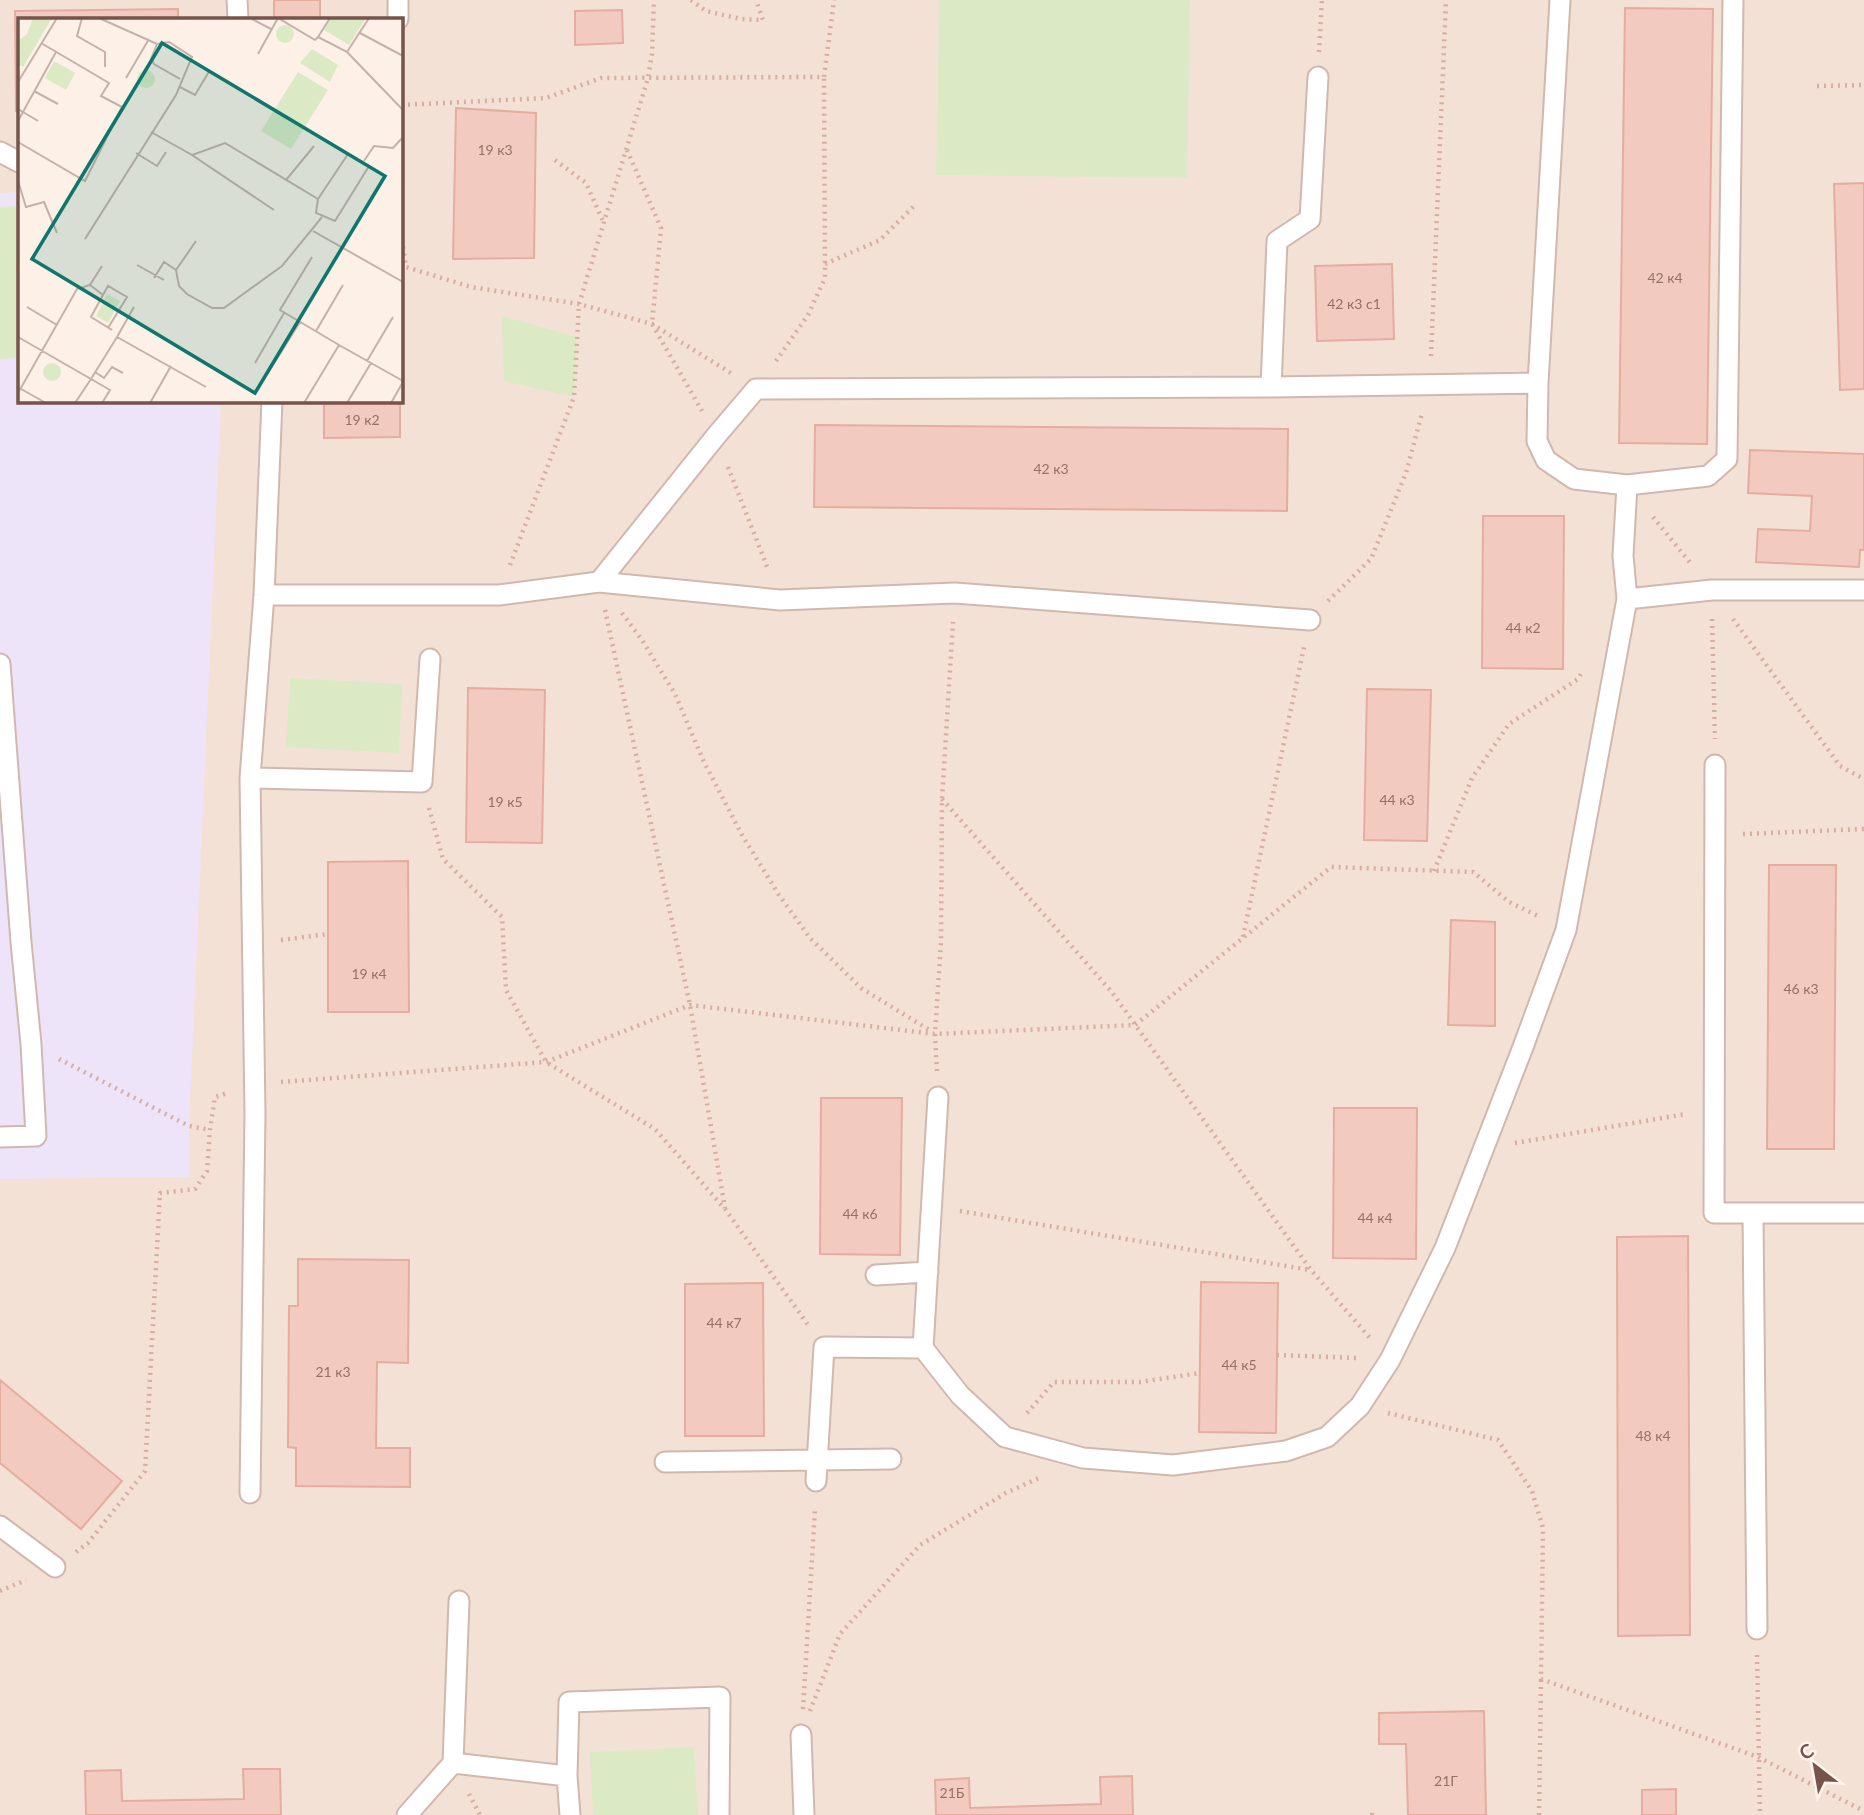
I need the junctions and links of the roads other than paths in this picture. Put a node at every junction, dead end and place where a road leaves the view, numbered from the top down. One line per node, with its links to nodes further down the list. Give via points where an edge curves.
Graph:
1 (237, 0): 5 (lane)
2 (398, 0): 6 (lane)
3 (1560, 0): 10 (lane)
4 (1732, 0): 13 (lane, via 1727,459 1708,476)
5 (238, 18)
6 (398, 18)
7 (1318, 77): 11 (lane, via 1310,219 1276,241)
8 (0, 152): 9 (lane)
9 (18, 161)
10 (1538, 383): 11 (lane); 13 (lane, via 1537,441 1546,460 1574,479)
11 (1271, 387): 14 (lane, via 756,389)
12 (272, 402): 16 (lane)
13 (1628, 485): 17 (lane, via 1623,556)
14 (599, 582): 16 (lane, via 499,595); 18 (lane, via 780,600 954,593)
15 (1864, 590): 17 (lane, via 1712,590)
16 (264, 595): 22 (lane)
17 (1628, 599): 29 (lane, via 1566,930 1446,1248 1390,1360 1360,1406 1327,1437 1286,1451 1173,1465 1083,1458 1005,1437 960,1395)
18 (1310, 620)
19 (430, 659): 22 (lane, via 422,782)
20 (0, 664): 24 (lane, via 36,1136)
21 (1715, 765): 25 (lane, via 1714,1213)
22 (250, 778): 34 (lane, via 255,1113)
23 (938, 1097): 27 (lane)
24 (0, 1137)
25 (1752, 1213): 26 (lane); 38 (lane)
26 (1864, 1213)
27 (928, 1272): 28 (lane); 29 (lane)
28 (876, 1275)
29 (923, 1348): 31 (lane, via 824,1347)
30 (891, 1459): 31 (lane)
31 (817, 1460): 32 (lane); 33 (lane)
32 (665, 1462)
33 (816, 1481)
34 (250, 1493)
35 (0, 1526): 36 (lane)
36 (55, 1567)
37 (459, 1601): 40 (lane)
38 (1757, 1629)
39 (801, 1735): 45 (lane)
40 (453, 1763): 41 (lane); 42 (lane)
41 (567, 1776): 43 (lane); 44 (lane, via 569,1702 720,1697)
42 (407, 1815)
43 (570, 1815)
44 (719, 1815)
45 (804, 1815)

